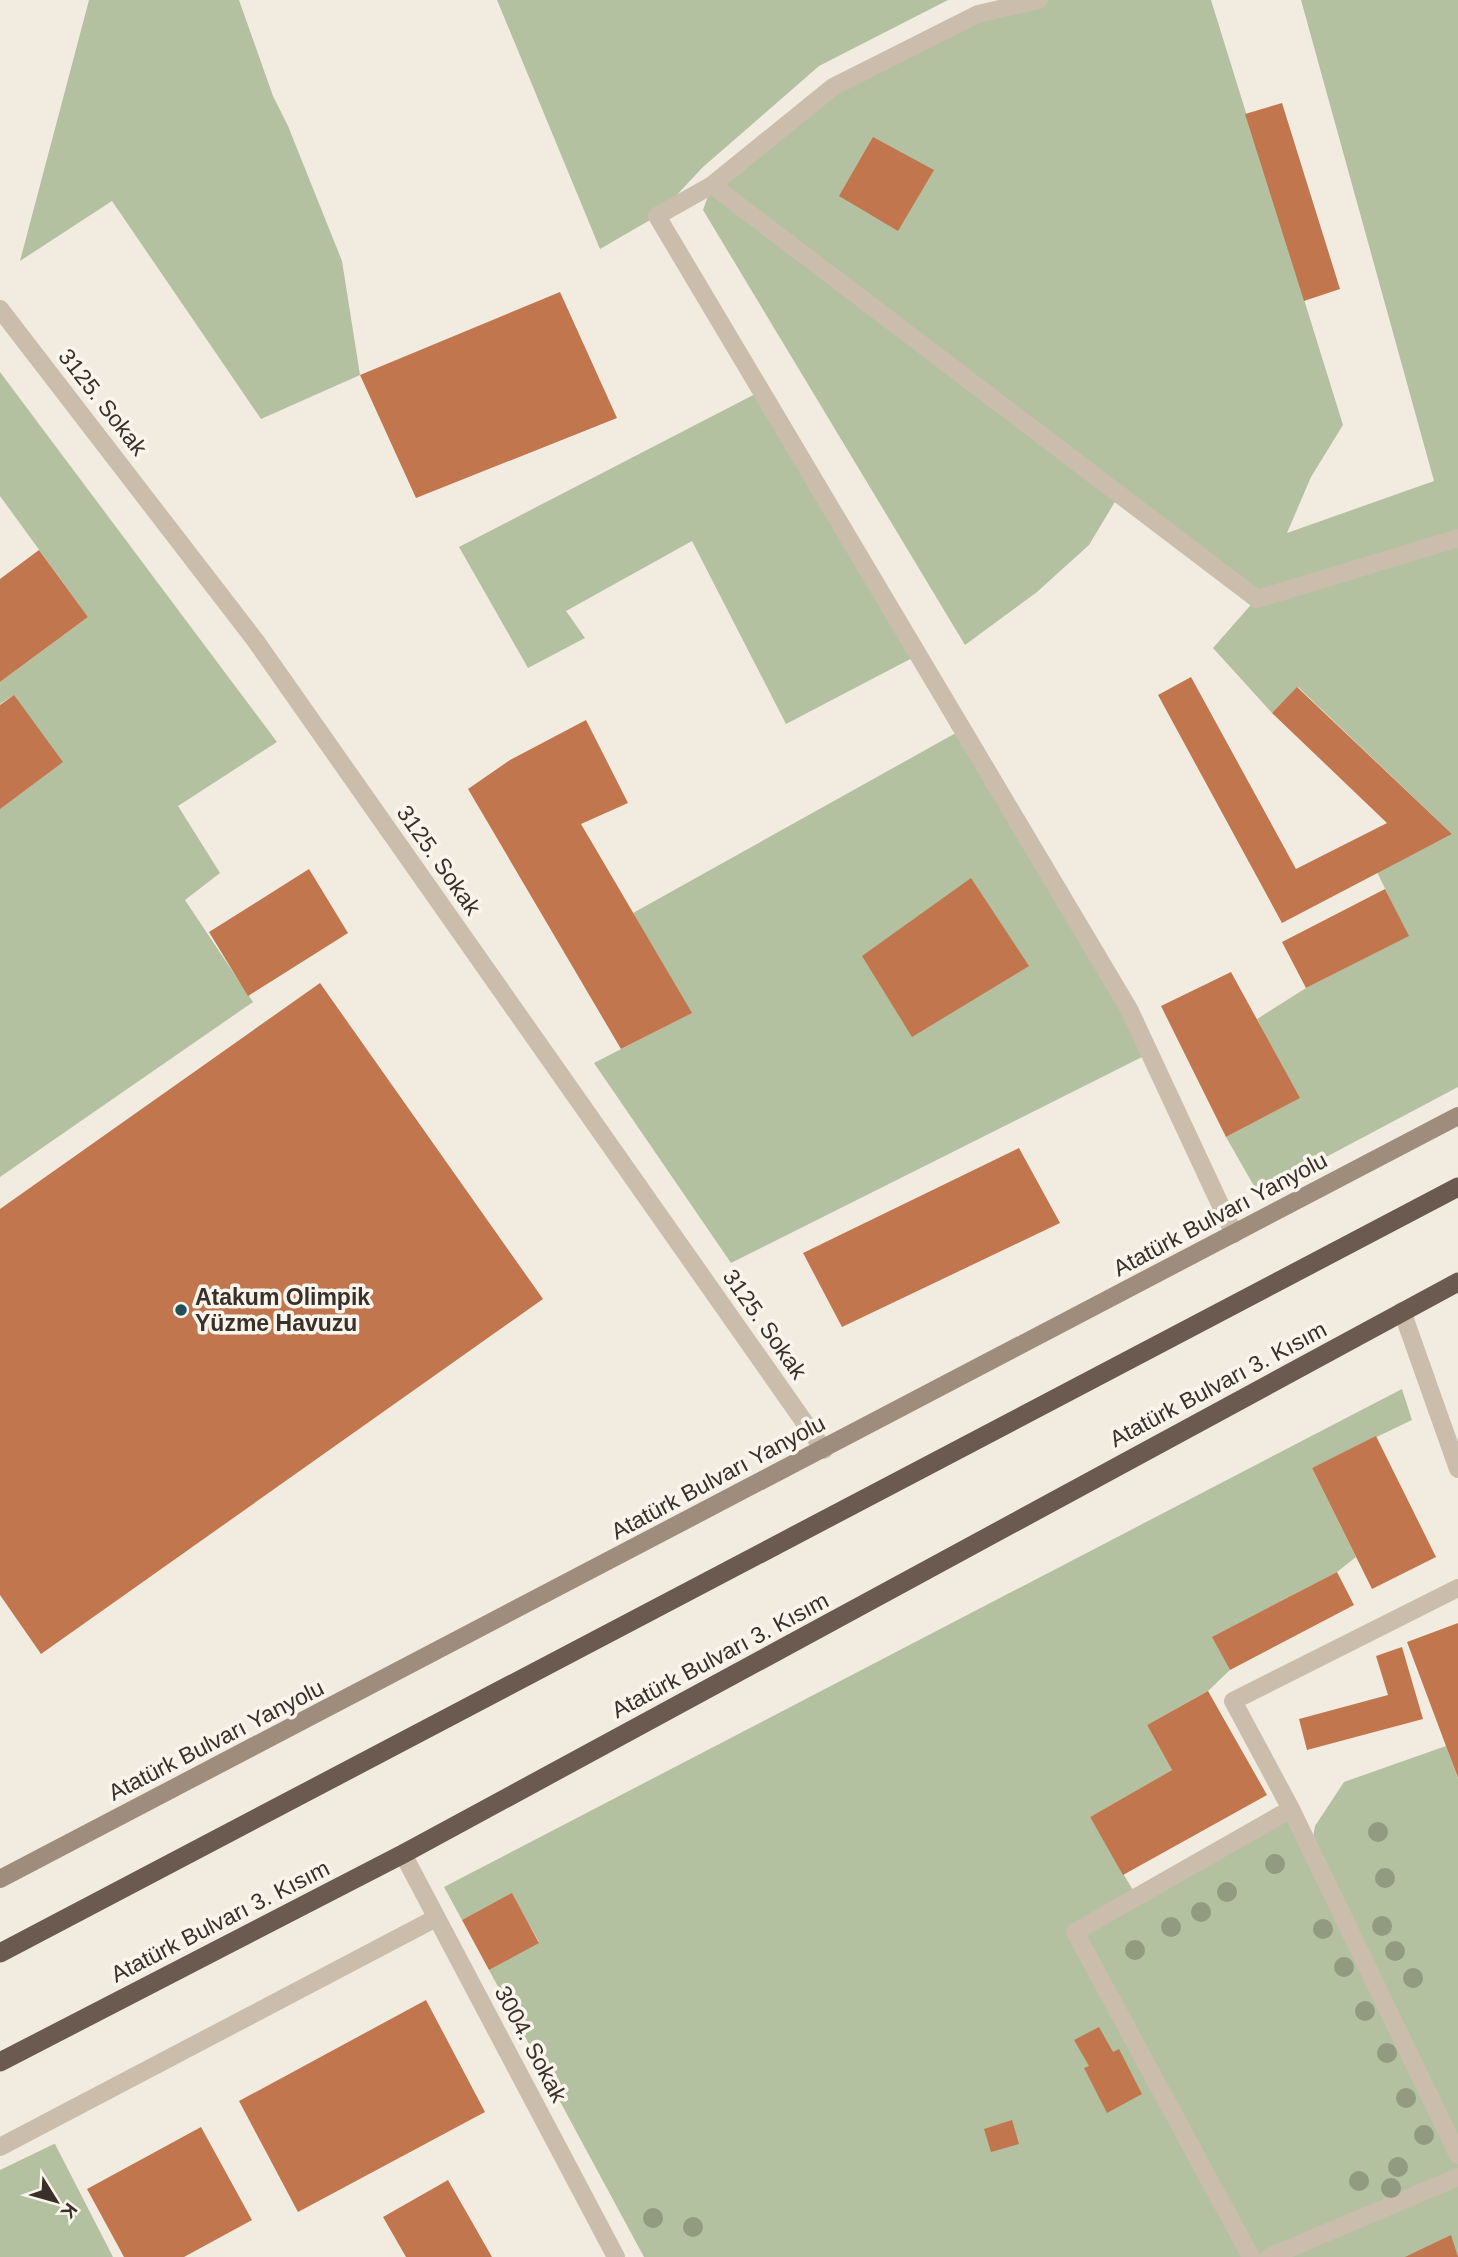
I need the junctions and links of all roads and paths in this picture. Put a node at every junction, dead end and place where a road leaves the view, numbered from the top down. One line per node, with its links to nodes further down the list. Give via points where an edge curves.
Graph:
1 (1039, 0): 2 (street)
2 (1003, 4): 3 (street, via 833,88)
3 (712, 185): 5 (street, via 1257,598); 8 (street, via 657,216 1129,1009)
4 (0, 309): 11 (street, 3125. Sokak, via 255,640)
5 (1458, 538)
6 (1458, 1116): 8 (main road, Atatürk Bulvarı Yanyolu)
7 (1458, 1187): 18 (highway)
8 (1234, 1234): 11 (main road, Atatürk Bulvarı Yanyolu)
9 (1458, 1282): 10 (highway, Atatürk Bulvarı 3. Kısım)
10 (1402, 1311): 12 (street); 15 (highway, Atatürk Bulvarı 3. Kısım)
11 (824, 1450): 16 (main road, Atatürk Bulvarı Yanyolu)
12 (1458, 1469)
13 (1458, 1588): 14 (street, via 1233,1701)
14 (1292, 1809): 21 (street); 24 (street, via 1075,1932)
15 (403, 1854): 17 (street, 3004. Sokak); 19 (highway, Atatürk Bulvarı 3. Kısım)
16 (0, 1879)
17 (436, 1918): 20 (street); 23 (street, 3004. Sokak)
18 (0, 1953)
19 (0, 2062)
20 (0, 2147)
21 (1458, 2155)
22 (1458, 2177): 25 (street)
23 (616, 2257)
24 (1251, 2257)
25 (1269, 2257)

